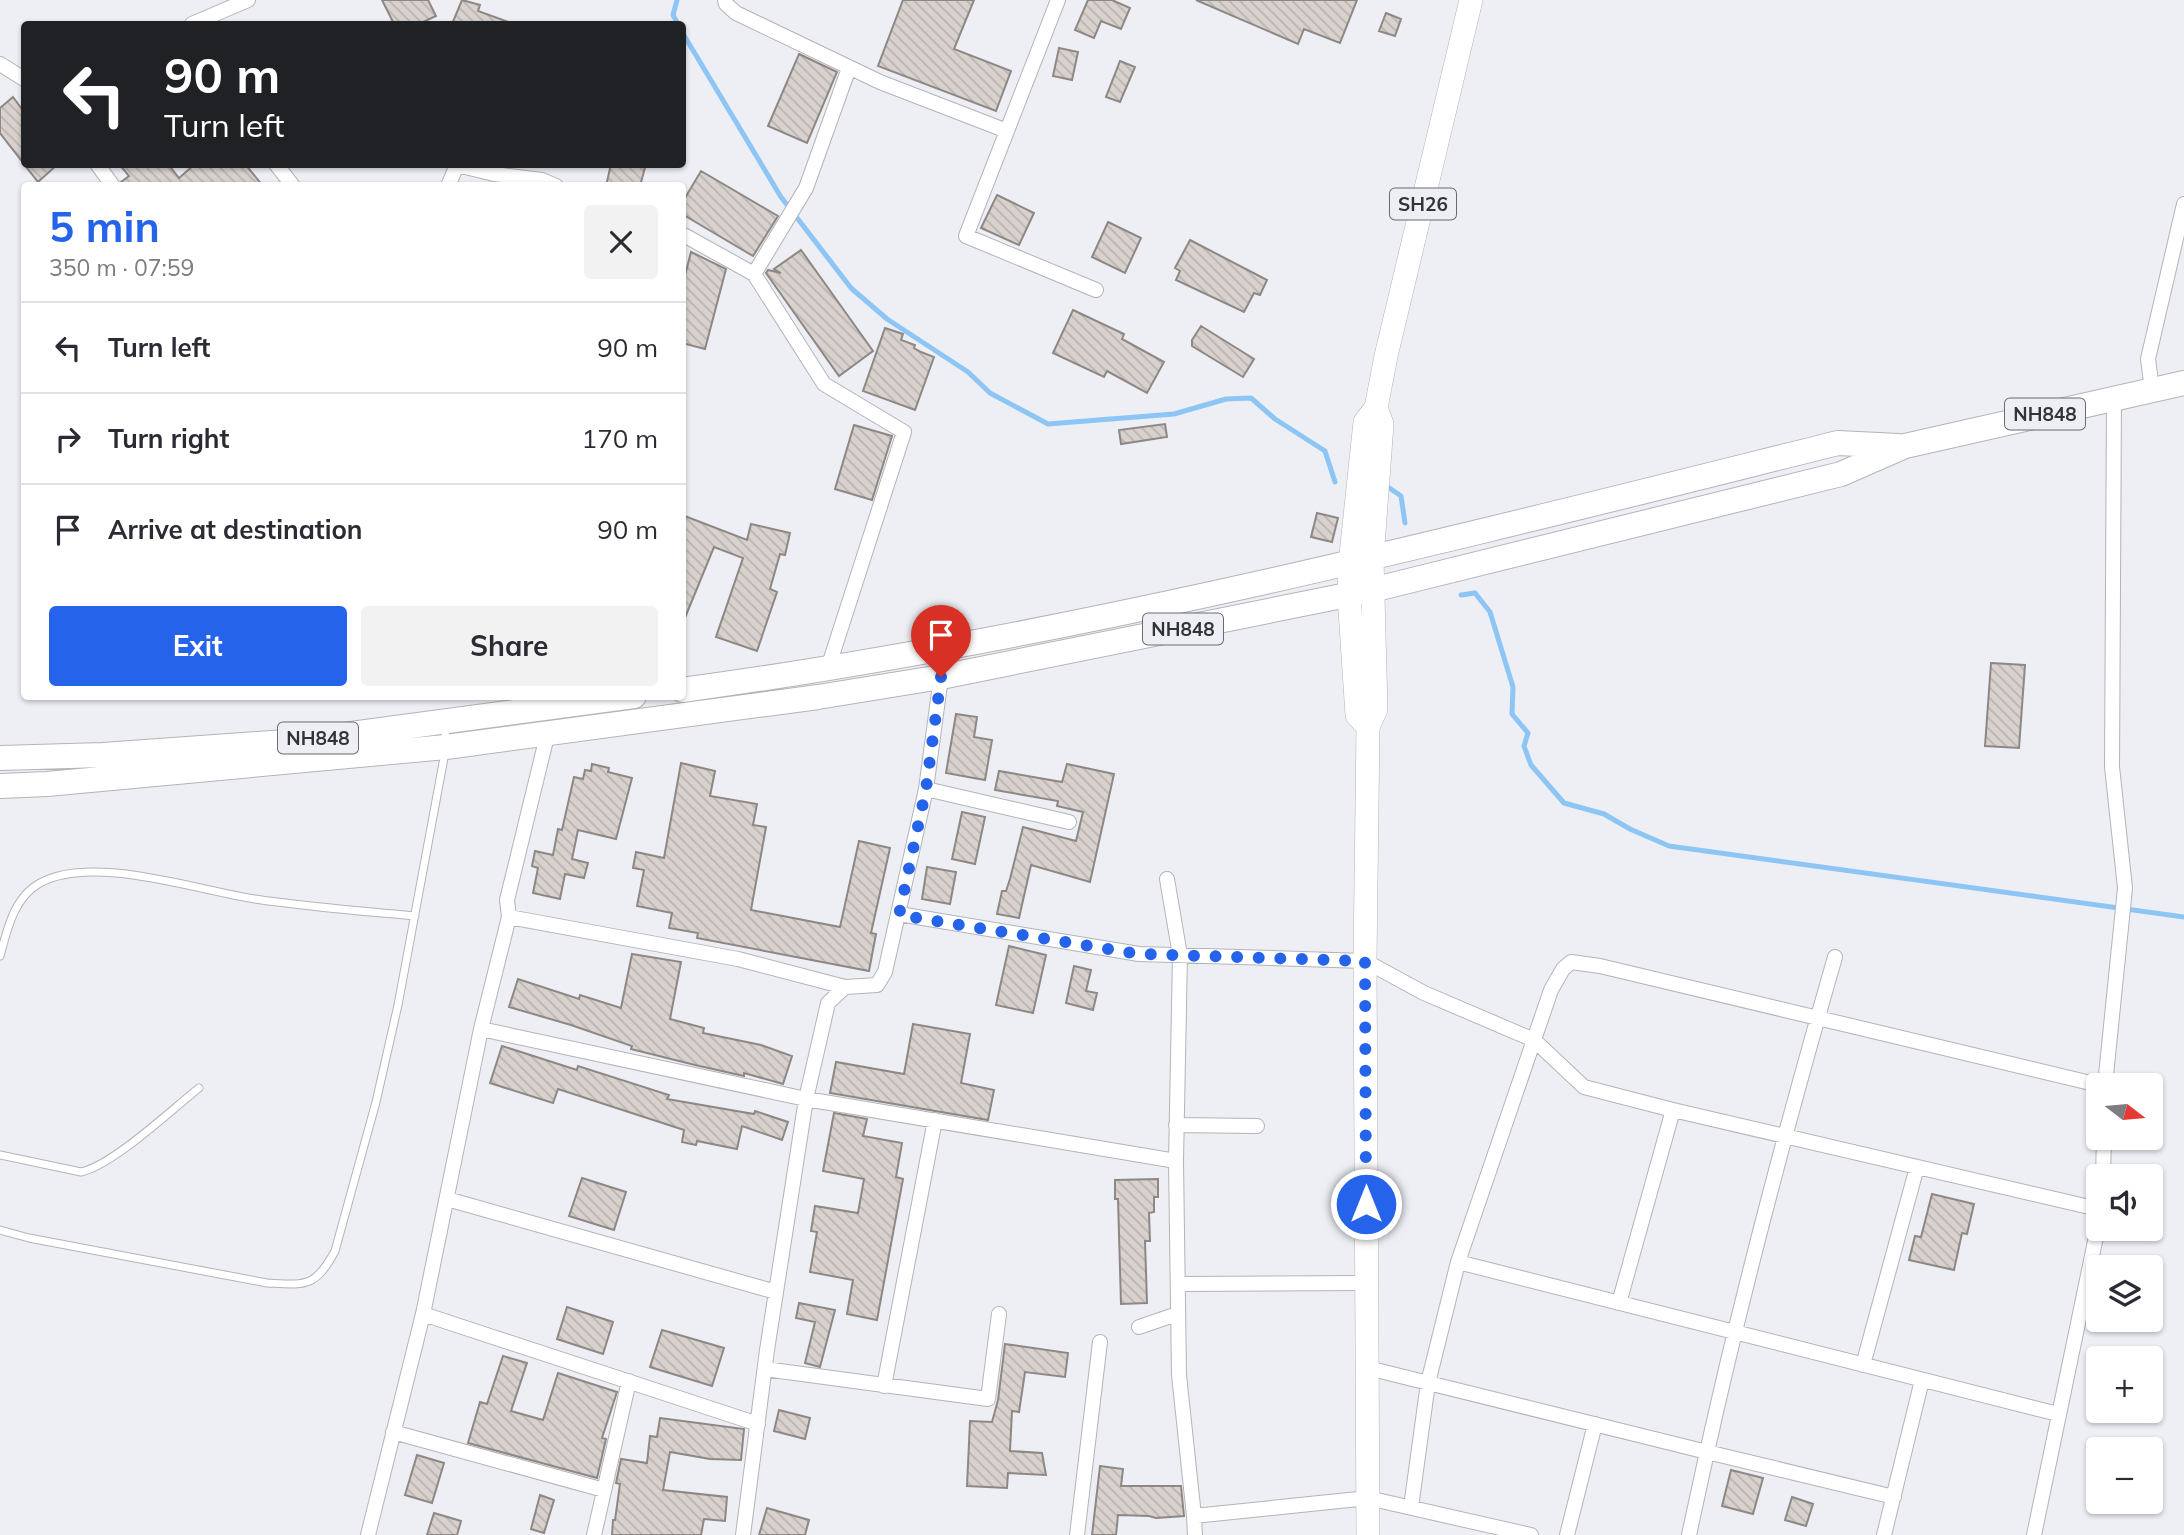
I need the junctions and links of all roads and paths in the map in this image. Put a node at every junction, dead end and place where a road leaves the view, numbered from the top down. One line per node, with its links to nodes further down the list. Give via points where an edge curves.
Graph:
1 (247, 0): 5 (street)
2 (725, 0): 7 (street, via 736,13)
3 (1058, 0): 9 (street)
4 (1471, 0): 22 (main road, SH26, via 1376,408 1365,422)
5 (199, 21)
6 (0, 64): 8 (street)
7 (849, 68): 9 (street); 16 (street, via 806,188)
8 (21, 77)
9 (1007, 131): 17 (street, via 966,236)
10 (279, 168): 12 (street)
11 (469, 168): 13 (street)
12 (290, 182)
13 (547, 182)
14 (2184, 204): 19 (street, via 2148,359)
15 (686, 236): 16 (street)
16 (754, 274): 25 (street, via 824,384 904,432)
17 (1096, 290)
18 (2184, 383): 19 (highway, NH848)
19 (2152, 390): 20 (highway, NH848)
20 (2114, 398): 21 (highway, NH848); 48 (street, via 2112,767 2124,897)
21 (1905, 446): 22 (highway, NH848, via 1838,443); 23 (highway, NH848, via 1842,474)
22 (1361, 561): 23 (main road, SH26); 24 (highway, NH848)
23 (1360, 593): 26 (highway, NH848); 43 (main road, SH26, via 1376,709 1368,727)
24 (937, 650): 25 (highway, NH848); 26 (street)
25 (828, 668): 27 (highway, NH848)
26 (941, 677): 30 (highway, NH848); 34 (street)
27 (686, 689)
28 (577, 700): 29 (highway, NH848)
29 (445, 721): 31 (lane); 32 (highway, NH848, via 212,749)
30 (548, 732): 31 (highway, NH848); 39 (street, via 507,900)
31 (446, 747): 33 (highway, NH848); 38 (lane)
32 (0, 758)
33 (0, 786)
34 (926, 789): 35 (street); 37 (street)
35 (1069, 822)
36 (1167, 879): 40 (street)
37 (899, 915): 40 (street, via 1139,954); 44 (street, via 882,981 869,987)
38 (415, 916): 41 (lane, via 262,900 92,870 65,873 38,884 20,901); 62 (lane, via 376,1102 335,1251 315,1280 267,1283)
39 (509, 917): 44 (street, via 738,959); 46 (street)
40 (1180, 955): 43 (street); 54 (street)
41 (0, 956)
42 (1835, 957): 45 (street)
43 (1365, 961): 47 (street, via 1424,993); 65 (main road, SH26)
44 (845, 987): 51 (street, via 828,1003)
45 (1818, 1018): 47 (street, via 1578,961 1563,969 1551,990); 49 (street); 56 (street)
46 (481, 1029): 51 (street); 60 (street)
47 (1534, 1040): 52 (street, via 1584,1087); 64 (street)
48 (2106, 1073)
49 (2086, 1082)
50 (198, 1088): 57 (lane, via 92,1170 81,1172)
51 (806, 1099): 53 (street); 67 (street)
52 (1673, 1110): 56 (street); 68 (street)
53 (935, 1121): 58 (street); 81 (street)
54 (1176, 1125): 55 (street); 58 (street)
55 (1257, 1126)
56 (1784, 1135): 59 (street); 73 (street)
57 (0, 1155)
58 (1176, 1161): 66 (street)
59 (1917, 1167): 61 (street); 75 (street)
60 (447, 1199): 67 (street); 69 (street)
61 (2086, 1206)
62 (0, 1230)
63 (2095, 1241): 82 (street)
64 (1458, 1262): 68 (street); 80 (street)
65 (1366, 1283): 66 (street); 76 (main road, SH26)
66 (1178, 1284): 71 (street)
67 (776, 1292): 77 (street)
68 (1619, 1303): 73 (street)
69 (423, 1314): 79 (street); 85 (street)
70 (999, 1314): 81 (street, via 988,1399)
71 (1177, 1314): 72 (street); 91 (street)
72 (1139, 1327)
73 (1733, 1332): 75 (street); 86 (street)
74 (1100, 1342): 95 (street)
75 (1863, 1365): 78 (street)
76 (1368, 1368): 80 (street); 89 (main road, SH26)
77 (765, 1369): 81 (street); 83 (street)
78 (1922, 1380): 82 (street); 88 (street)
79 (629, 1381): 83 (street); 87 (street)
80 (1428, 1383): 84 (street); 90 (street)
81 (884, 1386)
82 (2058, 1414): 102 (street)
83 (758, 1423): 94 (street)
84 (1595, 1424): 86 (street); 99 (street)
85 (393, 1432): 87 (street); 92 (street)
86 (1707, 1452): 88 (street); 100 (street)
87 (604, 1490): 93 (street)
88 (1894, 1497): 101 (street)
89 (1368, 1498): 90 (street); 91 (street); 97 (main road, SH26)
90 (1411, 1507): 98 (street)
91 (1194, 1517): 96 (street)
92 (368, 1535)
93 (594, 1535)
94 (743, 1535)
95 (1077, 1535)
96 (1195, 1535)
97 (1368, 1535)
98 (1531, 1535)
99 (1567, 1535)
100 (1689, 1535)
101 (1884, 1535)
102 (2034, 1535)

